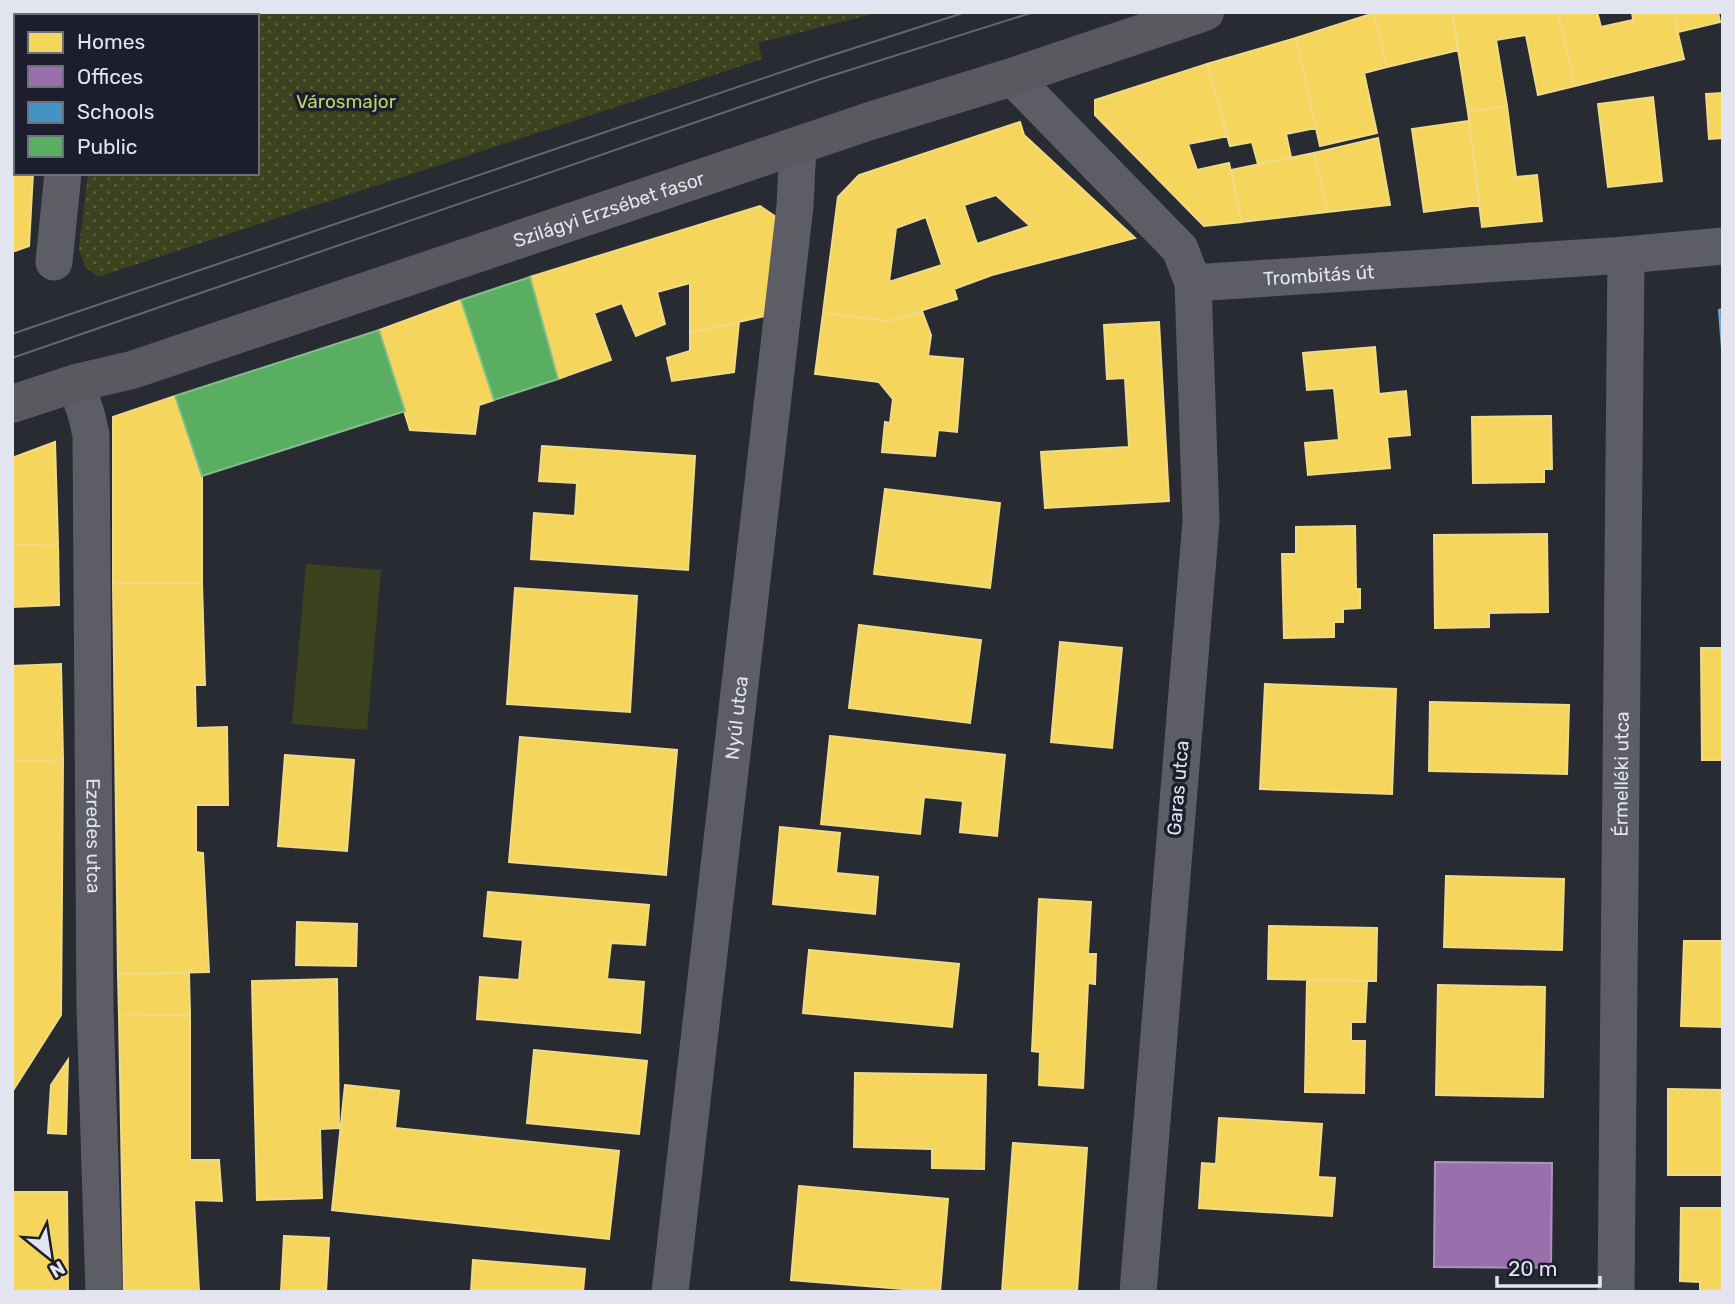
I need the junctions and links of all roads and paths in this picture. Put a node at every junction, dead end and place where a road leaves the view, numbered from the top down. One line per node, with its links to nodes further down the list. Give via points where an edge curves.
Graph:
1 (1205, 12): 2 (main road, Szilágyi Erzsébet fasor)
2 (1012, 77): 3 (main road, Szilágyi Erzsébet fasor); 8 (street, via 1180,249)
3 (798, 145): 9 (main road, Szilágyi Erzsébet fasor, via 132,370); 12 (street, Nyúl utca, via 795,206)
4 (64, 175): 7 (street)
5 (1723, 246): 6 (street, Trombitás út)
6 (1626, 255): 8 (street, Trombitás út); 14 (street, Érmelléki utca)
7 (54, 262)
8 (1193, 283): 13 (street, Garas utca, via 1201,521)
9 (76, 383): 10 (main road, Szilágyi Erzsébet fasor); 11 (street, Ezredes utca, via 90,435 94,1008)
10 (12, 404)
11 (104, 1292)
12 (670, 1292)
13 (1138, 1292)
14 (1616, 1292)

